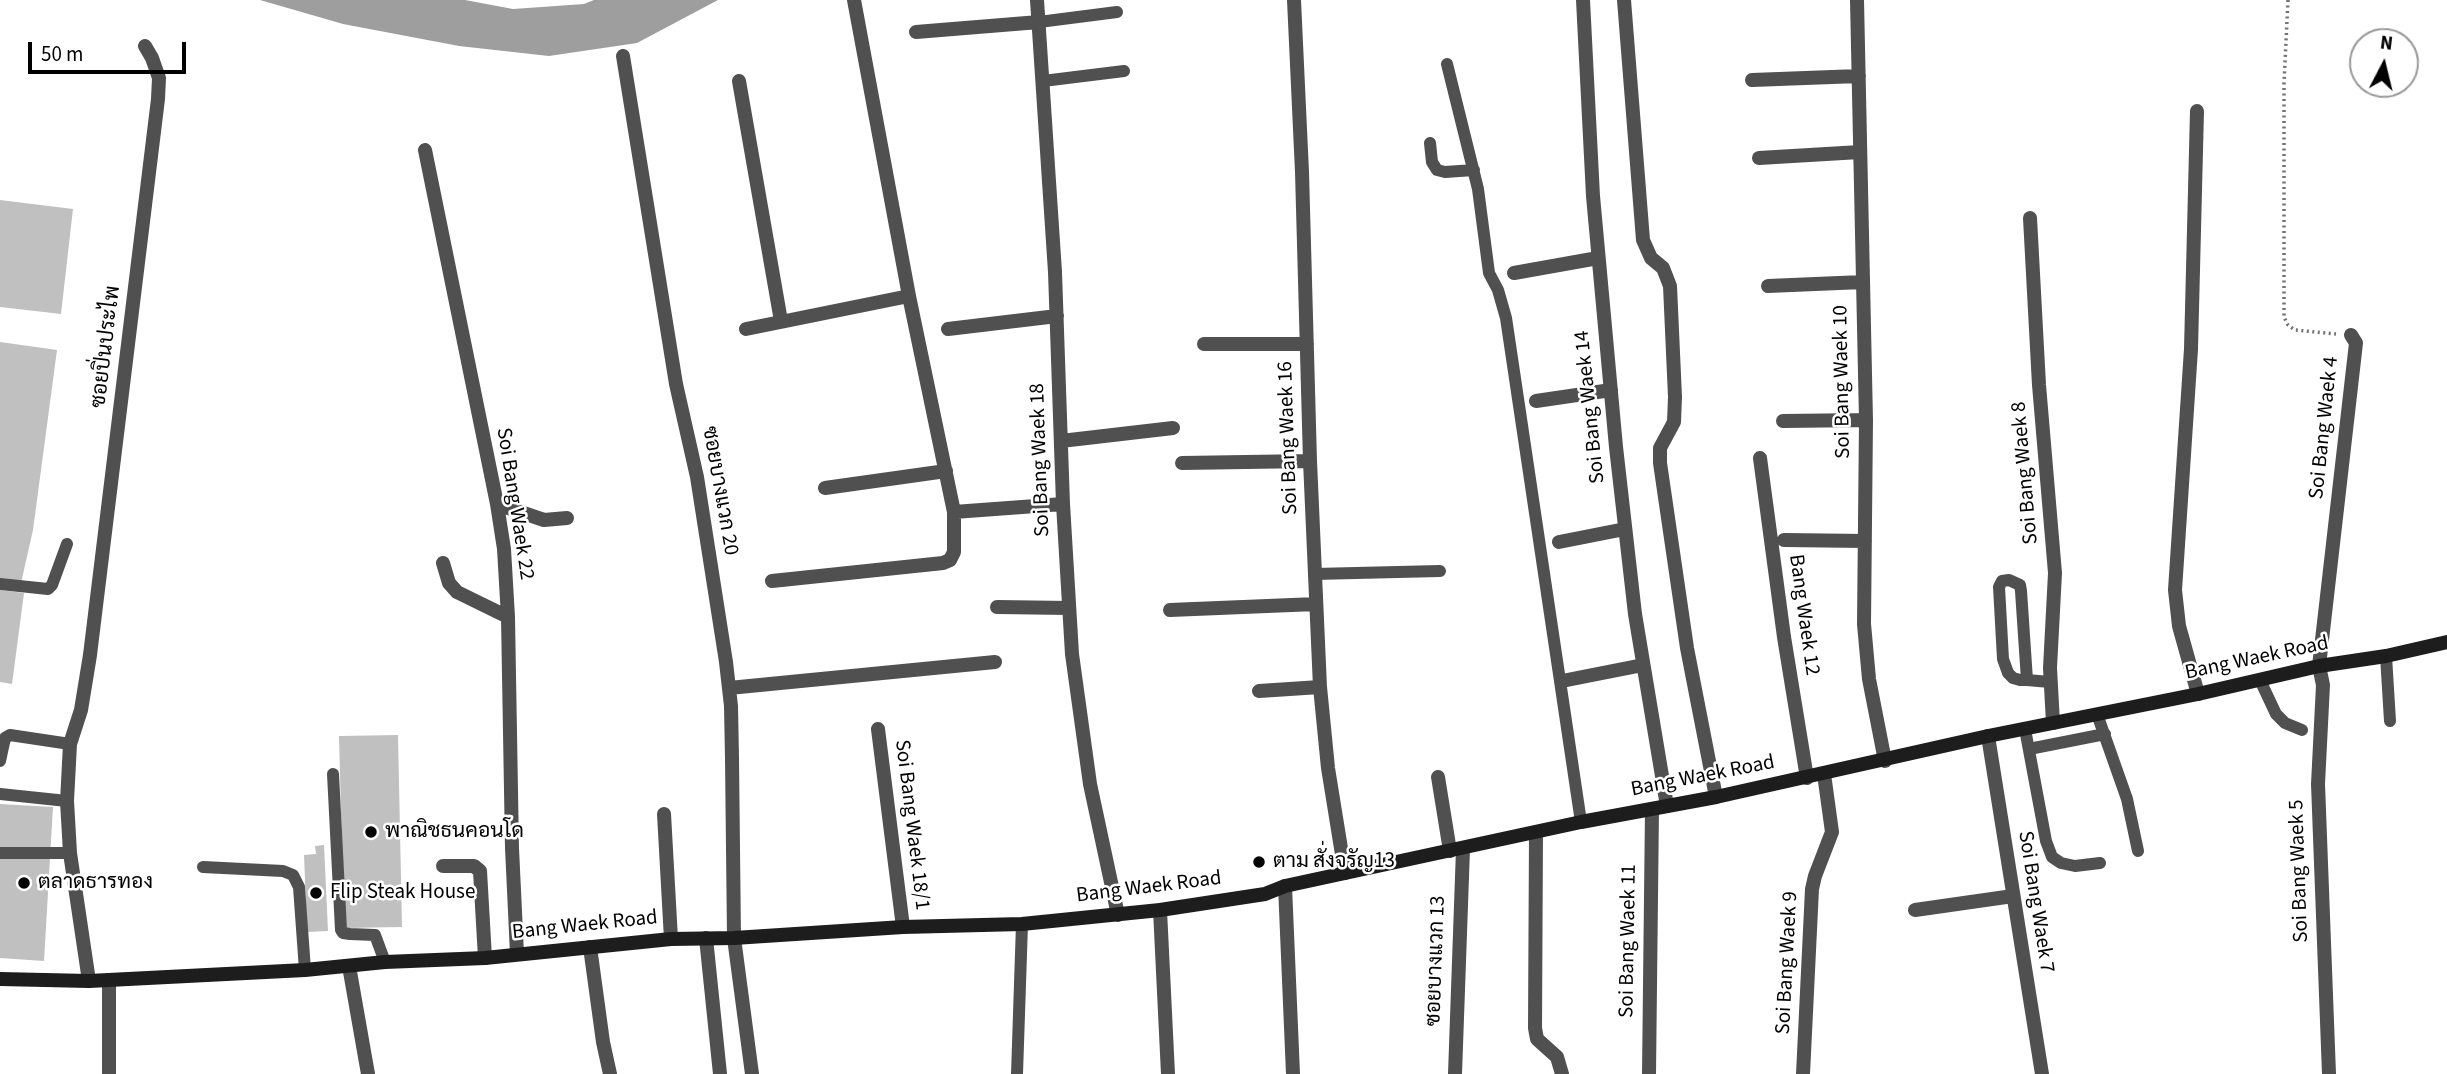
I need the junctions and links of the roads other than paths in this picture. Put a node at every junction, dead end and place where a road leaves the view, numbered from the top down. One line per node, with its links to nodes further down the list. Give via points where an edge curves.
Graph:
1 (854, 0): 29 (street)
2 (1037, 0): 8 (street, Soi Bang Waek 18)
3 (1294, 0): 36 (street, Soi Bang Waek 16)
4 (1583, 0): 25 (street, Soi Bang Waek 14)
5 (1624, 0): 97 (street, via 1643,240 1670,286 1674,422 1660,448 1660,463)
6 (1857, 0): 14 (street, Soi Bang Waek 10)
7 (1117, 12): 8 (lane)
8 (1039, 22): 9 (street); 17 (street, Soi Bang Waek 18)
9 (916, 32)
10 (145, 46): 88 (street, ซอยปิ่นประไพ, via 159,78 158,99 90,655)
11 (623, 56): 77 (street, ซอยบางแวก 20)
12 (1447, 64): 23 (lane)
13 (1124, 71): 17 (lane)
14 (1859, 76): 16 (street); 21 (street, Soi Bang Waek 10)
15 (739, 80): 31 (street)
16 (1752, 80)
17 (1042, 82): 30 (street, Soi Bang Waek 18)
18 (2197, 111): 79 (street, via 2191,349 2175,590 2179,626)
19 (1430, 143): 23 (lane, via 1437,170)
20 (425, 150): 48 (street, Soi Bang Waek 22)
21 (1860, 152): 22 (street); 27 (street, Soi Bang Waek 10)
22 (1759, 158)
23 (1474, 170): 101 (lane, via 1489,273 1506,318)
24 (2030, 218): 75 (street, Soi Bang Waek 8, via 2054,560)
25 (1598, 258): 26 (street); 37 (street, Soi Bang Waek 14)
26 (1514, 273)
27 (1863, 282): 28 (street); 39 (street, Soi Bang Waek 10)
28 (1768, 286)
29 (909, 296): 31 (street); 46 (street)
30 (1057, 316): 33 (street); 42 (street, Soi Bang Waek 18)
31 (781, 321): 32 (street)
32 (746, 329)
33 (948, 329)
34 (2351, 335): 71 (street, Soi Bang Waek 4, via 2356,343)
35 (1203, 344): 36 (street)
36 (1307, 344): 44 (street, Soi Bang Waek 16)
37 (1611, 390): 38 (street); 52 (street, Soi Bang Waek 14)
38 (1536, 401)
39 (1866, 420): 40 (street); 54 (street, Soi Bang Waek 10)
40 (1783, 421)
41 (1173, 428): 42 (street)
42 (1060, 441): 49 (street, Soi Bang Waek 18)
43 (1760, 458): 95 (street, Bang Waek 12)
44 (1310, 461): 45 (street); 59 (street, Soi Bang Waek 16)
45 (1182, 463)
46 (946, 471): 47 (street); 50 (street)
47 (825, 488)
48 (497, 504): 51 (street, via 544,520); 66 (street, Soi Bang Waek 22)
49 (1063, 504): 50 (street); 64 (street, Soi Bang Waek 18)
50 (954, 512): 60 (street, via 954,552 943,563)
51 (567, 518)
52 (1625, 529): 55 (street); 70 (street, Soi Bang Waek 14)
53 (1784, 540): 54 (street)
54 (1865, 541): 91 (street, Soi Bang Waek 10, via 1869,679)
55 (1559, 542)
56 (67, 544): 61 (lane, via 48,589)
57 (443, 563): 66 (street, via 457,592)
58 (1440, 571): 59 (lane)
59 (1314, 574): 62 (street, Soi Bang Waek 16)
60 (772, 581)
61 (0, 584)
62 (1316, 604): 65 (street); 76 (street, Soi Bang Waek 16)
63 (997, 607): 64 (street)
64 (1069, 608): 115 (street, Soi Bang Waek 18, via 1090,784)
65 (1170, 610)
66 (508, 617): 122 (street, Soi Bang Waek 22)
67 (2447, 642): 68 (main road, Bang Waek Road)
68 (2386, 656): 71 (main road, Bang Waek Road); 81 (lane)
69 (995, 662): 77 (street)
70 (1643, 665): 72 (street); 99 (street, Soi Bang Waek 14)
71 (2319, 666): 74 (main road, Bang Waek Road); 145 (street, Soi Bang Waek 5, via 2323,685 2318,784)
72 (1567, 680)
73 (2027, 680): 73 (lane, via 2020,585 2002,581 2003,659 2013,678); 75 (lane)
74 (2260, 680): 79 (main road, Bang Waek Road); 85 (lane, via 2276,714)
75 (2050, 682): 82 (street, Soi Bang Waek 8)
76 (1320, 687): 78 (street); 110 (street, Soi Bang Waek 16)
77 (729, 688): 118 (street, ซอยบางแวก 20)
78 (1259, 691)
79 (2198, 694): 80 (main road, Bang Waek Road)
80 (2097, 714): 82 (main road, Bang Waek Road); 86 (lane)
81 (2390, 721)
82 (2053, 723): 84 (main road, Bang Waek Road)
83 (878, 729): 117 (street, Soi Bang Waek 18/1)
84 (2025, 729): 87 (main road, Bang Waek Road); 89 (lane)
85 (2302, 730)
86 (2105, 734): 89 (lane); 104 (lane)
87 (1988, 736): 91 (main road, Bang Waek Road); 112 (street, Soi Bang Waek 7)
88 (70, 744): 90 (lane, via 10,735 5,738); 98 (street, ซอยปิ่นประไพ)
89 (2029, 750): 107 (lane, via 2052,857 2075,866)
90 (0, 761)
91 (1885, 761): 93 (main road, Bang Waek Road)
92 (333, 774): 124 (lane, via 341,930 375,935)
93 (1824, 774): 95 (main road, Bang Waek Road); 143 (street, Soi Bang Waek 9, via 1832,832 1812,889)
94 (1438, 777): 103 (street, ซอยบางแวก 13)
95 (1807, 778): 97 (main road, Bang Waek Road)
96 (0, 794): 98 (lane)
97 (1716, 797): 99 (main road, Bang Waek Road)
98 (67, 801): 106 (street, ซอยปิ่นประไพ)
99 (1660, 807): 101 (main road, Bang Waek Road); 142 (street, Soi Bang Waek 11)
100 (664, 814): 120 (street)
101 (1581, 822): 102 (main road, Bang Waek Road)
102 (1536, 833): 103 (main road, Bang Waek Road); 141 (street, via 1535,1028 1537,1039 1557,1057)
103 (1456, 850): 110 (main road, Bang Waek Road); 140 (street, ซอยบางแวก 13)
104 (2138, 850)
105 (0, 853): 106 (lane)
106 (70, 853): 129 (street, ซอยปิ่นประไพ)
107 (2100, 863)
108 (443, 866): 123 (street, via 474,866 480,871)
109 (203, 867): 126 (lane, via 293,875 299,887)
110 (1345, 873): 111 (main road, Bang Waek Road)
111 (1285, 886): 113 (main road, Bang Waek Road, via 1265,894); 139 (street)
112 (2013, 895): 114 (street); 144 (street, Soi Bang Waek 7)
113 (1160, 910): 115 (main road, Bang Waek Road); 138 (street)
114 (1915, 910)
115 (1118, 915): 116 (main road, Bang Waek Road)
116 (1022, 924): 117 (main road, Bang Waek Road); 137 (lane)
117 (903, 927): 118 (main road, Bang Waek Road)
118 (734, 937): 119 (main road, Bang Waek Road); 136 (street, ซอยบางแวก 20)
119 (706, 938): 120 (main road, Bang Waek Road); 135 (street)
120 (671, 939): 121 (main road, Bang Waek Road)
121 (590, 947): 122 (main road, Bang Waek Road); 130 (street)
122 (517, 954): 123 (main road, Bang Waek Road)
123 (485, 958): 124 (main road, Bang Waek Road)
124 (385, 962): 125 (main road, Bang Waek Road)
125 (349, 966): 126 (main road, Bang Waek Road); 132 (street)
126 (305, 970): 128 (main road, Bang Waek Road)
127 (0, 979): 129 (main road, Bang Waek Road)
128 (109, 980): 129 (main road, Bang Waek Road); 131 (street)
129 (89, 981)
130 (603, 1042): 133 (street); 134 (street)
131 (109, 1074)
132 (368, 1074)
133 (599, 1074)
134 (610, 1074)
135 (720, 1074)
136 (752, 1074)
137 (1017, 1074)
138 (1168, 1074)
139 (1293, 1074)
140 (1455, 1074)
141 (1562, 1074)
142 (1649, 1074)
143 (1803, 1074)
144 (2042, 1074)
145 (2329, 1074)

